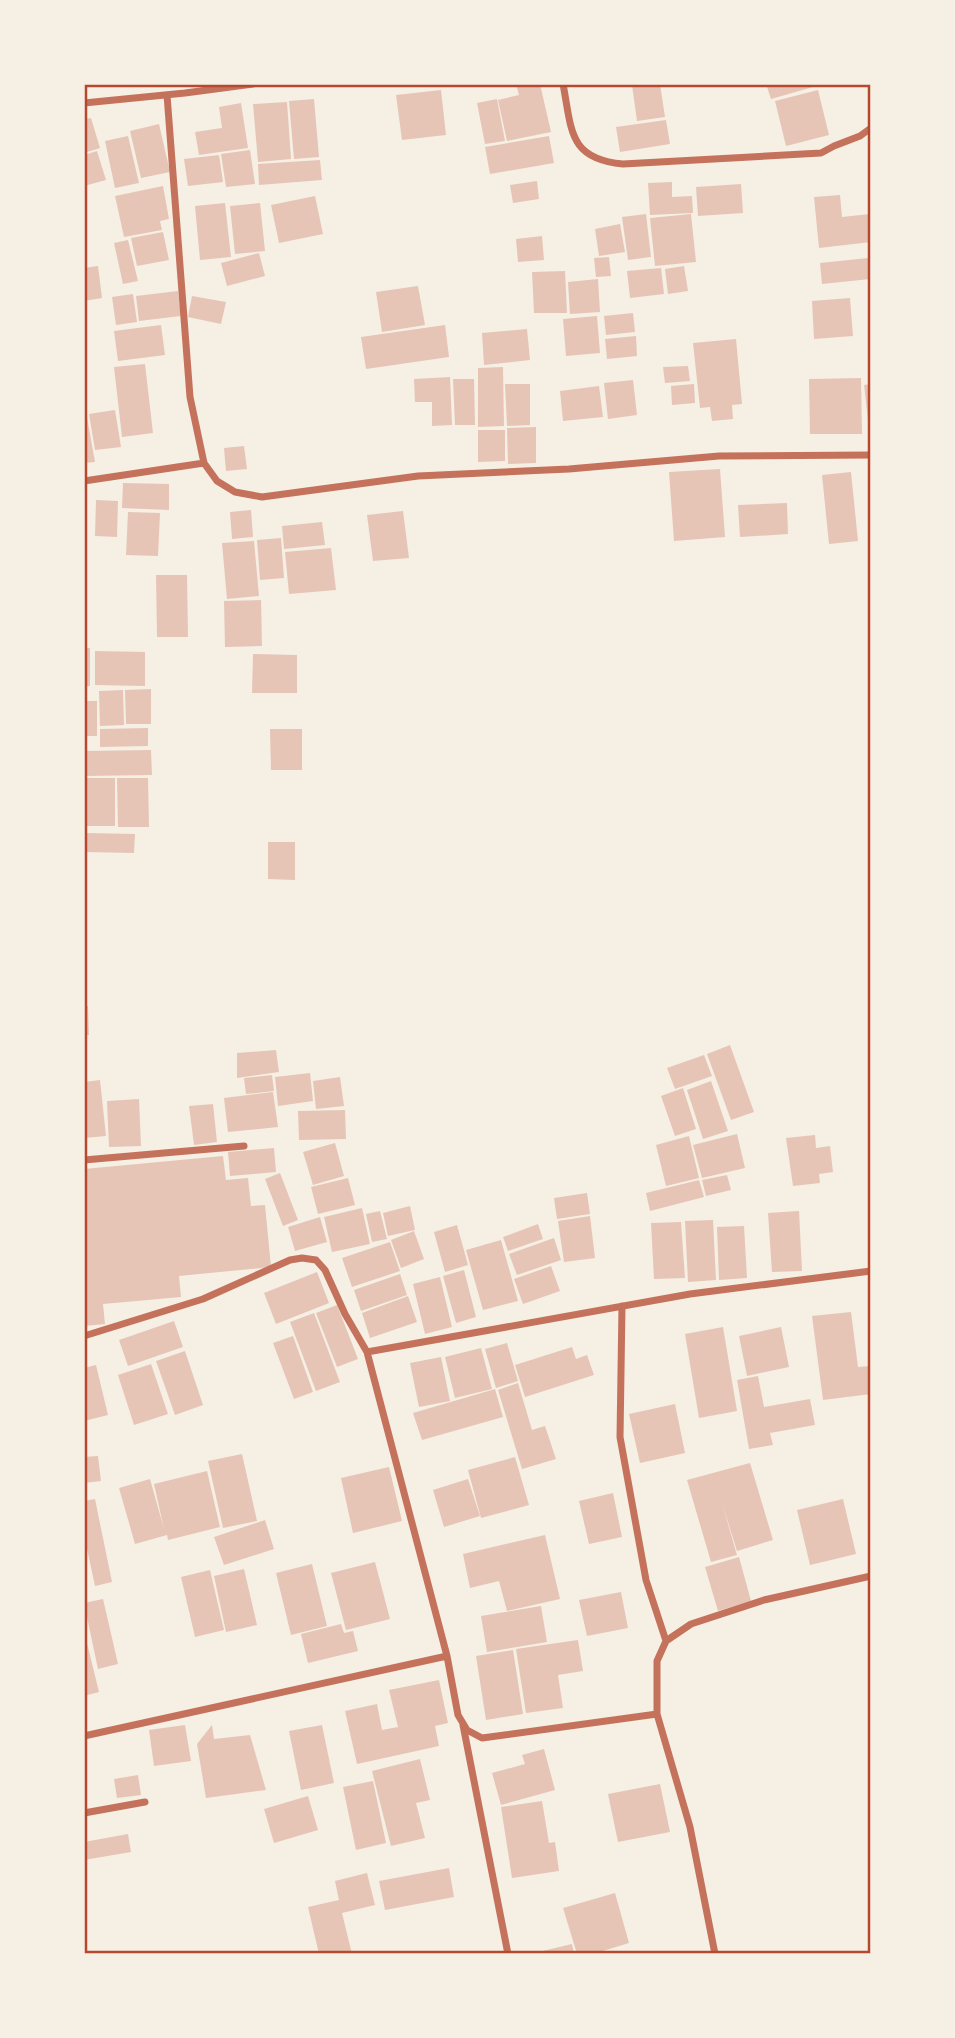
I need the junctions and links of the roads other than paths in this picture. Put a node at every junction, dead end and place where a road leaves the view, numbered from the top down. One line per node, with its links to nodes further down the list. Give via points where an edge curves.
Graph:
1 (184, 84): 4 (street)
2 (253, 84): 4 (street)
3 (563, 84): 7 (street, via 574,137 580,148 604,162 821,153)
4 (186, 93): 5 (street)
5 (167, 95): 6 (street); 9 (street, via 190,397)
6 (84, 103)
7 (871, 128)
8 (871, 455): 9 (street, via 719,456 418,476 262,497 235,492 217,481)
9 (204, 463): 10 (street)
10 (84, 481)
11 (244, 1146): 12 (street)
12 (84, 1160)
13 (871, 1271): 14 (street)
14 (622, 1306): 16 (street); 18 (street, via 620,1437 646,1580)
15 (84, 1336): 16 (street, via 203,1300 302,1258 316,1260 325,1270)
16 (367, 1352): 19 (street)
17 (871, 1576): 18 (street, via 764,1600 691,1624)
18 (666, 1641): 20 (street, via 657,1661)
19 (447, 1656): 21 (street); 22 (street)
20 (657, 1714): 21 (street, via 482,1738); 26 (street, via 690,1827)
21 (462, 1723): 25 (street)
22 (84, 1736)
23 (145, 1802): 24 (street)
24 (84, 1813)
25 (508, 1954)
26 (715, 1954)

